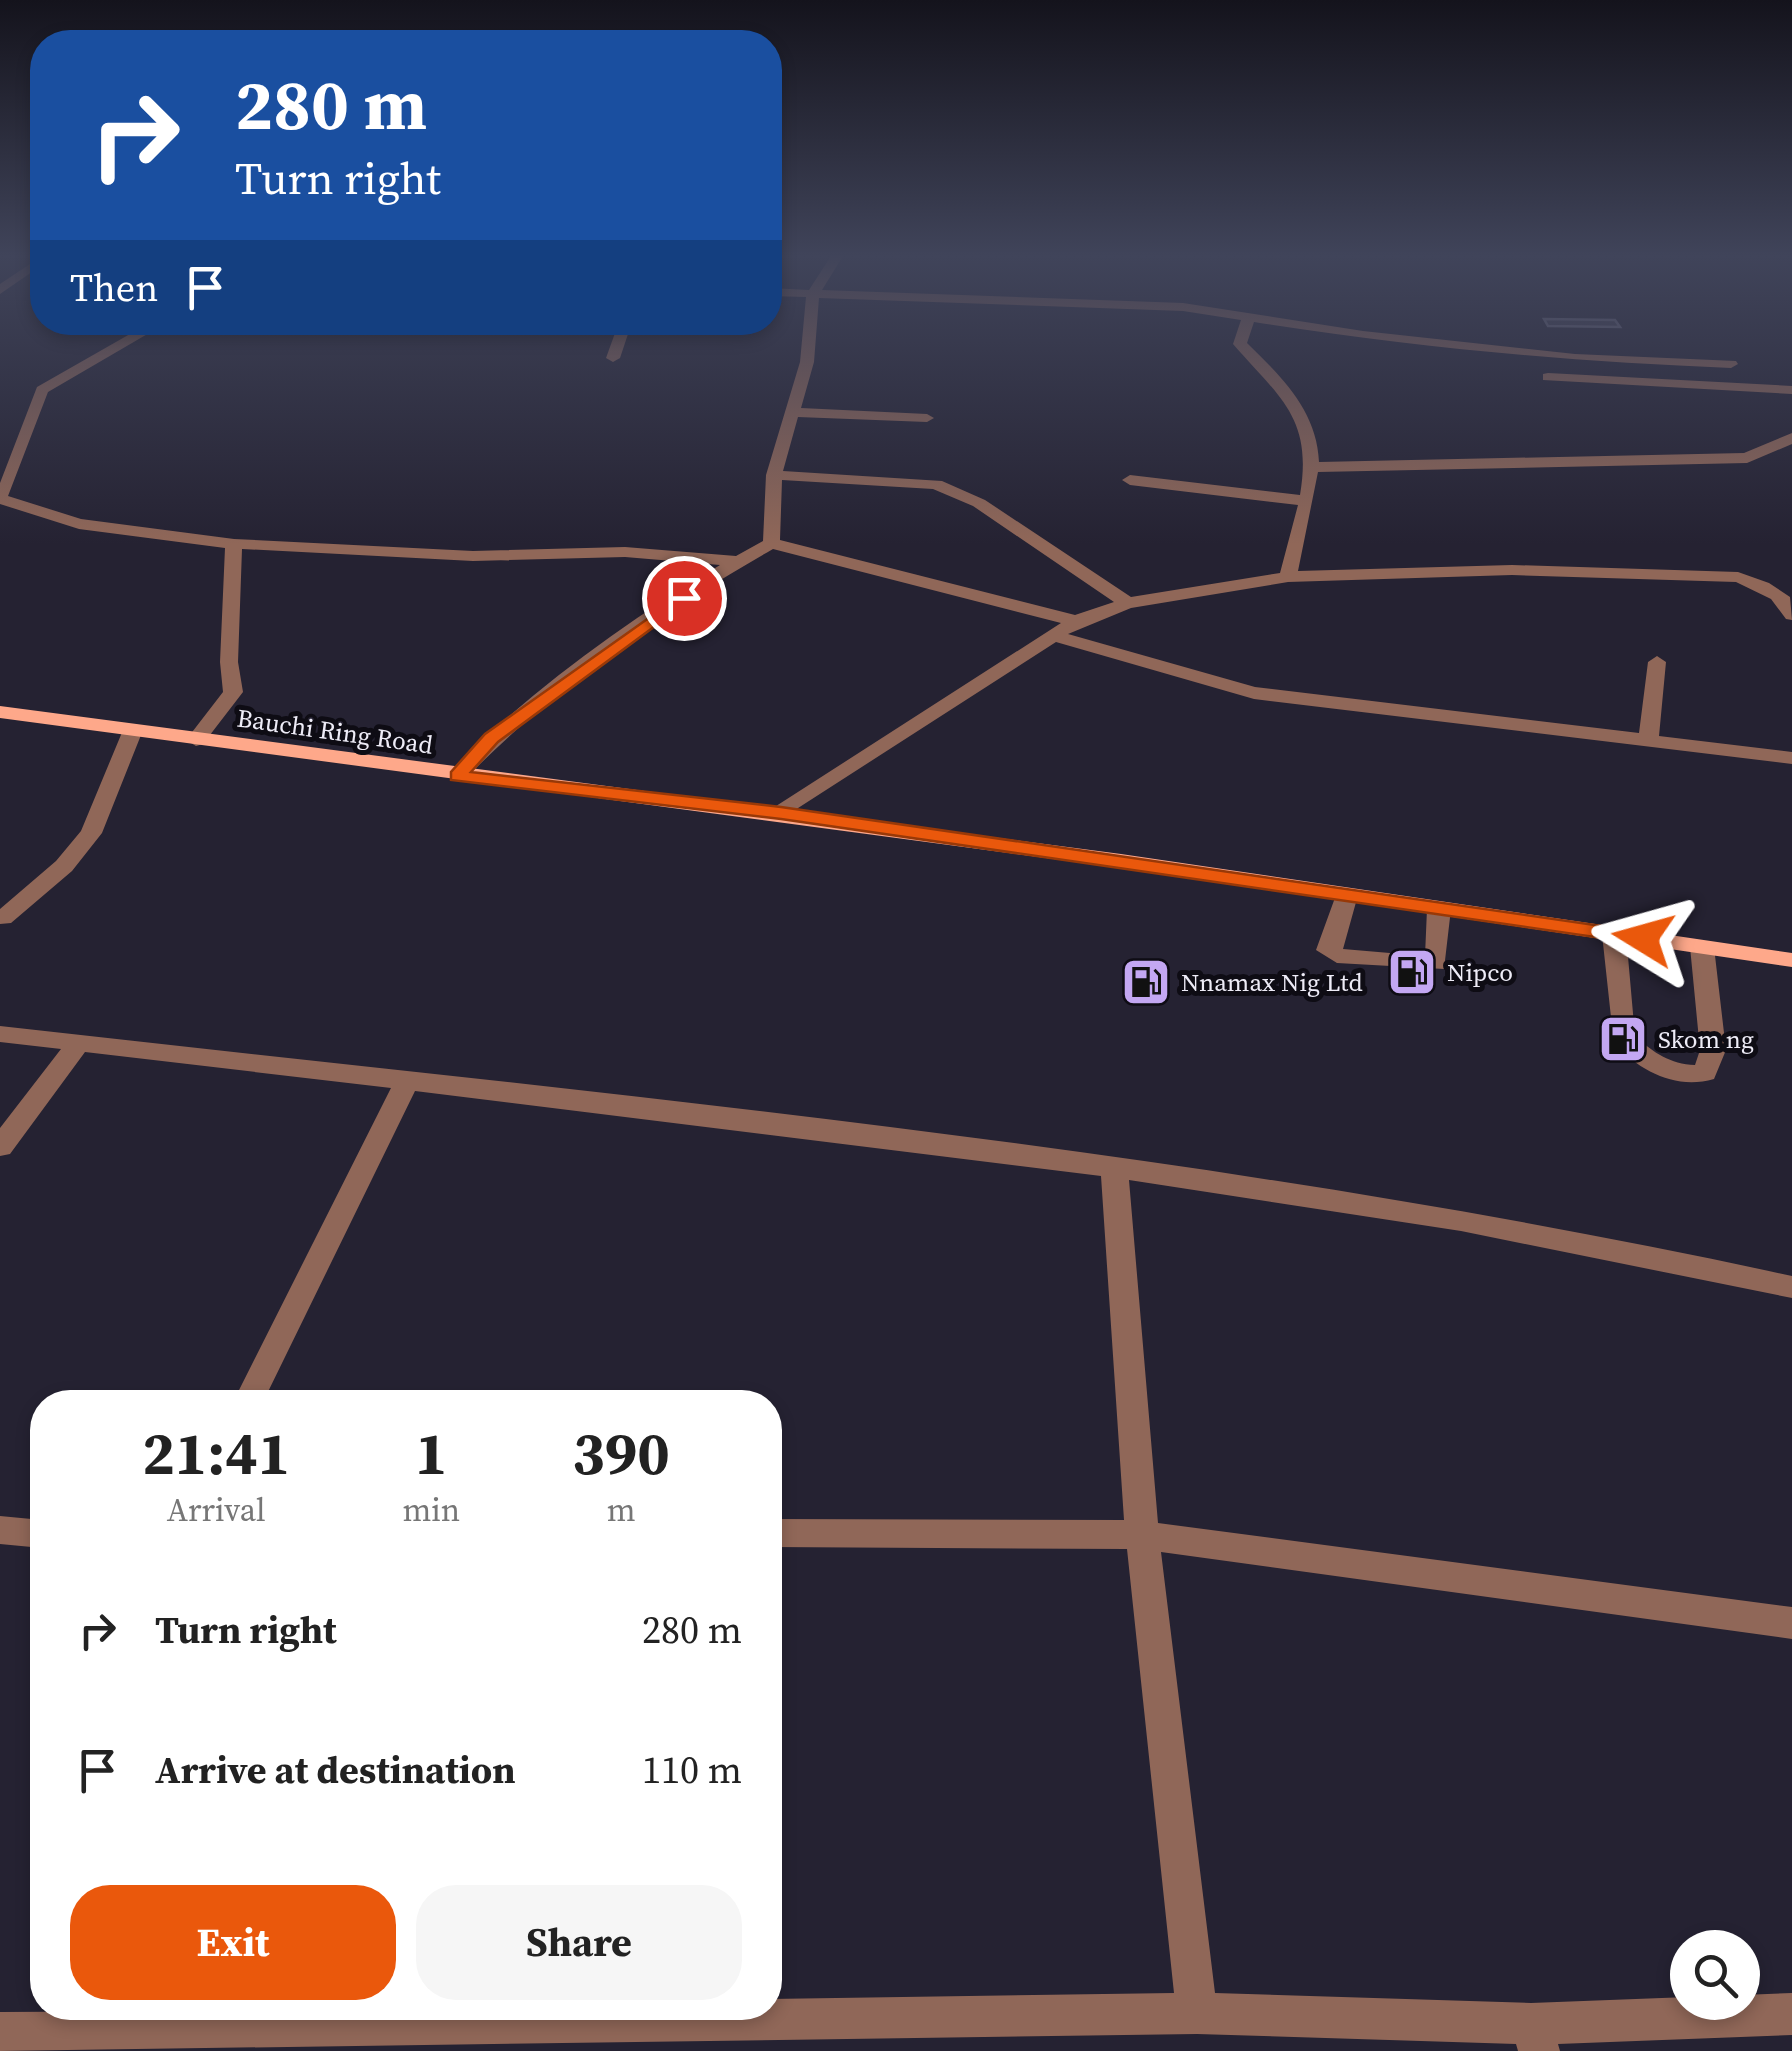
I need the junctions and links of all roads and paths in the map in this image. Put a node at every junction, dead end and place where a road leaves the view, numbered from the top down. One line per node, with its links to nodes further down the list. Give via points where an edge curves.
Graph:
1 (110, 352): 16 (street, via 42,390)
2 (615, 352): 6 (street)
3 (808, 352): 10 (street)
4 (1248, 352): 13 (street, via 1275,376 1308,426)
5 (1522, 352): 7 (street)
6 (613, 358)
7 (1730, 364)
8 (1548, 377): 9 (street)
9 (1792, 390)
10 (793, 412): 11 (street); 14 (street)
11 (927, 418)
12 (1792, 438): 13 (street, via 1747,458)
13 (1310, 468): 17 (street)
14 (774, 475): 19 (street); 22 (street, via 936,484 979,503)
15 (1130, 480): 17 (street)
16 (1, 494): 18 (street, via 79,524)
17 (1305, 501): 21 (street)
18 (234, 544): 20 (street, via 473,556 625,552); 29 (street, via 233,692)
19 (771, 544): 20 (street); 24 (street)
20 (738, 561): 32 (street, via 492,738)
21 (1288, 577): 22 (street); 23 (street, via 1512,570 1738,577 1762,585)
22 (1128, 604): 24 (street)
23 (1792, 615)
24 (1076, 622): 25 (street)
25 (1058, 637): 30 (street, via 1254,694); 33 (street)
26 (1657, 662): 30 (street)
27 (0, 712): 28 (main road, Bauchi Ring Road)
28 (134, 730): 29 (main road, Bauchi Ring Road); 36 (street, via 91,832 64,866)
29 (196, 740): 32 (main road, Bauchi Ring Road)
30 (1648, 742): 31 (street)
31 (1792, 758)
32 (458, 776): 33 (main road, Bauchi Ring Road)
33 (781, 813): 34 (main road, Bauchi Ring Road)
34 (1348, 895): 35 (main road, Bauchi Ring Road); 35 (street, via 1328,950 1337,956 1436,964)
35 (1439, 908): 37 (main road, Bauchi Ring Road)
36 (3, 918)
37 (1614, 934): 38 (main road, Bauchi Ring Road); 38 (street, via 1623,1040 1652,1066 1682,1075 1705,1073 1712,1050)
38 (1702, 947): 39 (main road, Bauchi Ring Road)
39 (1792, 960)
40 (0, 1034): 41 (street)
41 (79, 1043): 42 (street); 43 (street)
42 (408, 1079): 44 (street); 46 (street)
43 (0, 1147)
44 (1114, 1168): 45 (street, via 1609,1244); 50 (street)
45 (1792, 1287)
46 (254, 1390)
47 (0, 1530): 48 (street)
48 (30, 1533)
49 (782, 1533): 50 (street)
50 (1142, 1535): 51 (street); 52 (street)
51 (1792, 1623)
52 (1196, 2012): 54 (street); 57 (street)
53 (1792, 2014): 57 (street)
54 (782, 2019)
55 (718, 2020): 56 (street)
56 (0, 2032)
57 (1535, 2037)

